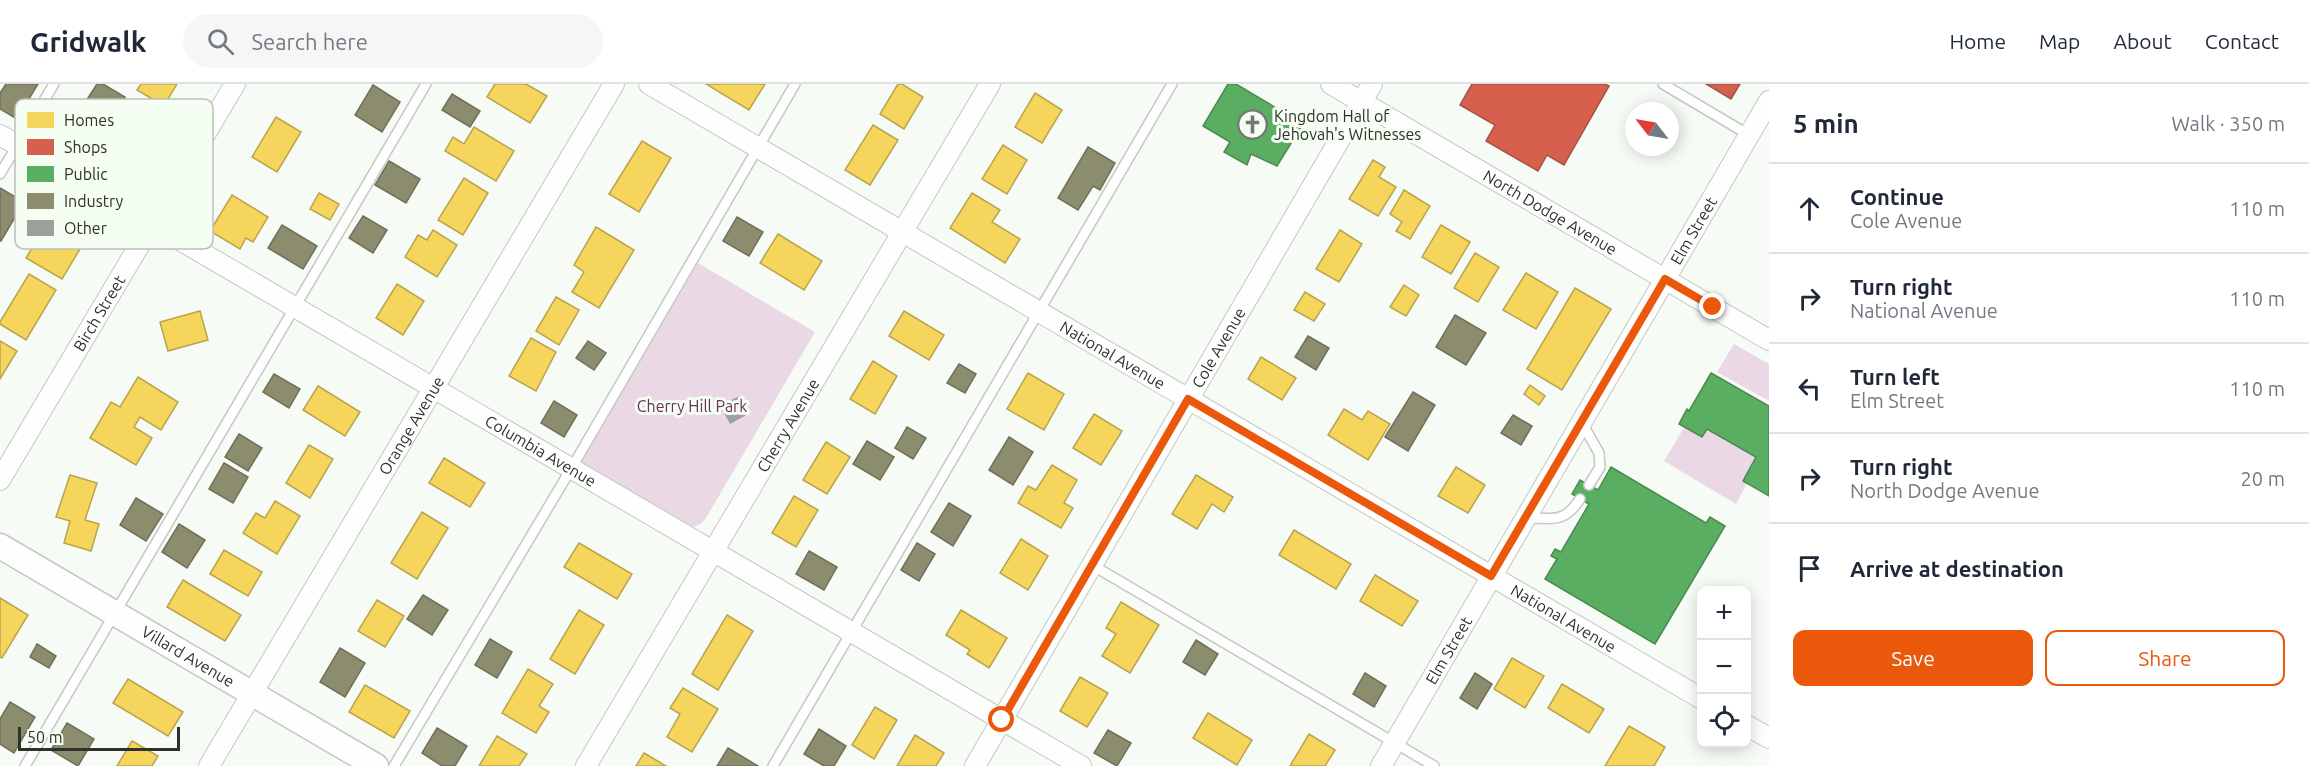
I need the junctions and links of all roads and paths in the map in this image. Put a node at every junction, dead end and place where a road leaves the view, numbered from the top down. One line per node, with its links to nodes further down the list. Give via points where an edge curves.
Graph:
1 (54, 84): 12 (lane)
2 (235, 84): 15 (street, Birch Street)
3 (426, 84): 26 (lane)
4 (614, 84): 29 (street, Orange Avenue)
5 (649, 84): 20 (street, National Avenue)
6 (795, 84): 20 (lane)
7 (990, 84): 22 (street, Cherry Avenue)
8 (1172, 84): 27 (lane)
9 (1331, 84): 14 (street, North Dodge Avenue)
10 (1372, 84): 14 (street, Cole Avenue)
11 (1663, 84): 17 (lane)
12 (45, 99)
13 (1769, 101): 17 (street, Elm Street)
14 (1361, 102): 25 (street, North Dodge Avenue); 30 (street, Cole Avenue)
15 (213, 121)
16 (0, 135): 18 (street, Columbia Avenue)
17 (1749, 135): 25 (street, Elm Street)
18 (15, 144)
19 (15, 148): 21 (lane)
20 (758, 148): 22 (street, National Avenue); 32 (lane)
21 (0, 174)
22 (902, 231): 27 (street, National Avenue); 38 (street, Cherry Avenue)
23 (137, 249): 33 (street, Birch Street)
24 (196, 249): 26 (street, Columbia Avenue)
25 (1665, 279): 28 (street, North Dodge Avenue); 31 (street, Elm Street)
26 (295, 307): 29 (street, Columbia Avenue); 41 (lane)
27 (1038, 311): 30 (street, National Avenue); 42 (lane)
28 (1769, 339)
29 (434, 389): 32 (street, Columbia Avenue); 43 (street, Orange Avenue)
30 (1188, 399): 39 (street, Cole Avenue); 40 (street, National Avenue)
31 (1582, 422): 34 (lane, via 1599,453 1600,467); 36 (street, Elm Street)
32 (571, 469): 38 (street, Columbia Avenue); 52 (lane)
33 (0, 480)
34 (1589, 485)
35 (1580, 499): 36 (lane, via 1572,512 1560,518)
36 (1526, 518): 40 (street, Elm Street)
37 (0, 546): 41 (street, Villard Avenue)
38 (715, 552): 42 (street, Columbia Avenue); 53 (street, Cherry Avenue)
39 (1092, 565): 45 (street, Cole Avenue); 48 (lane)
40 (1491, 576): 44 (street, National Avenue); 48 (street, Elm Street)
41 (114, 613): 43 (street, Villard Avenue); 49 (lane)
42 (852, 632): 45 (street, Columbia Avenue); 54 (lane)
43 (252, 693): 50 (street, Orange Avenue); 51 (street, Villard Avenue)
44 (1697, 697)
45 (1002, 720): 55 (street, Cole Avenue); 56 (street, Columbia Avenue)
46 (1751, 728): 47 (street)
47 (1769, 738)
48 (1395, 742): 57 (street, Elm Street); 58 (lane)
49 (25, 766)
50 (210, 766)
51 (376, 766)
52 (394, 766)
53 (586, 766)
54 (773, 766)
55 (975, 766)
56 (1081, 766)
57 (1381, 766)
58 (1434, 766)

